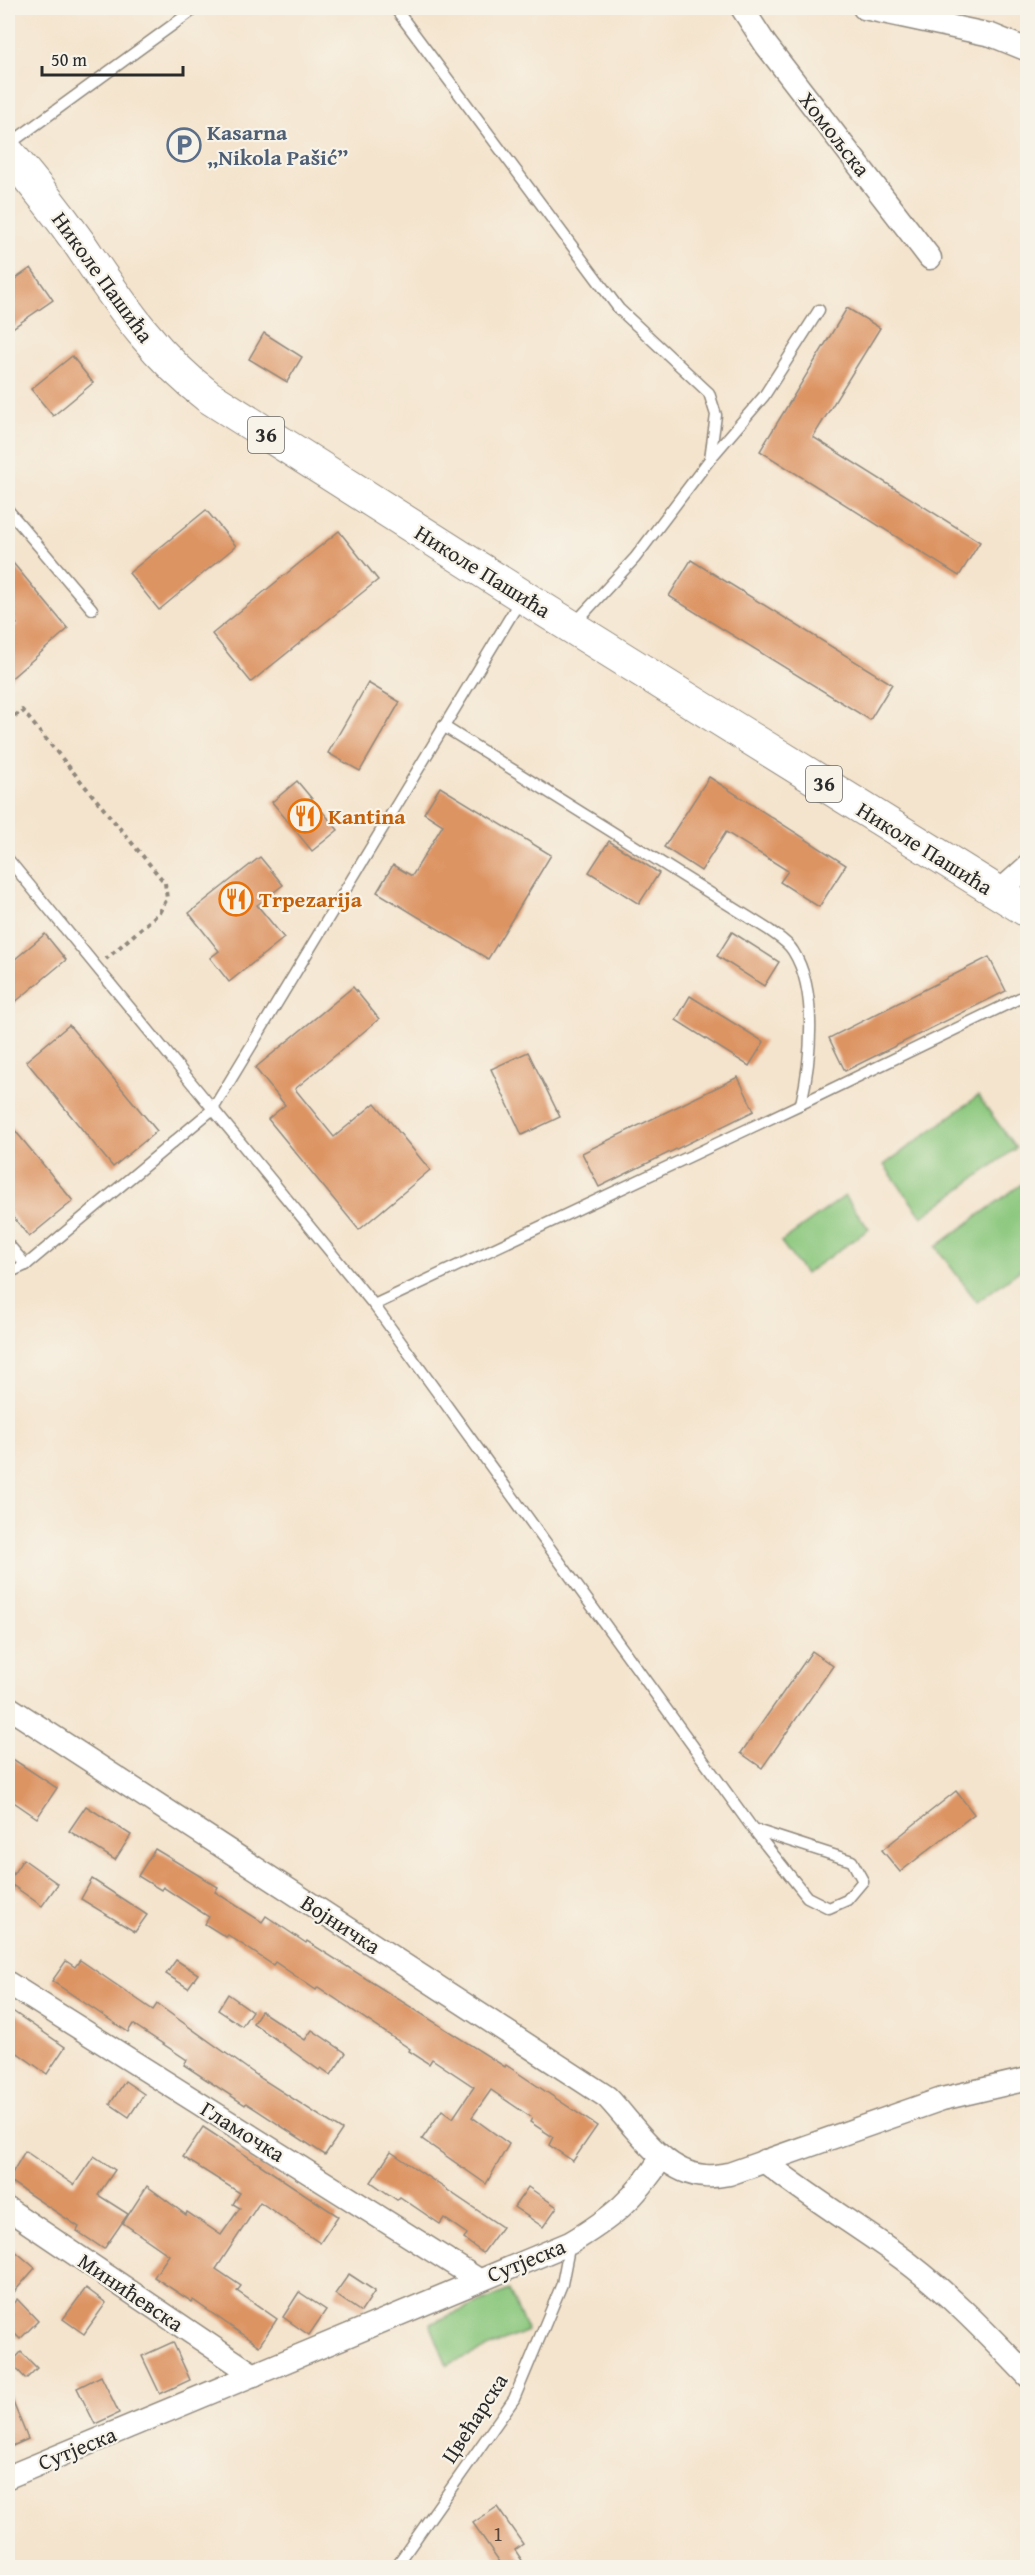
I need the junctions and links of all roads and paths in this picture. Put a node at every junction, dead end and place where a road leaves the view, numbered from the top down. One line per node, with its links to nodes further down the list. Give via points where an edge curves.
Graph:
1 (196, 8): 6 (lane)
2 (395, 8): 10 (lane, via 619,309 709,393 716,415)
3 (742, 8): 8 (street, Хомољска, via 766,45)
4 (864, 8): 5 (street, via 991,35)
5 (1028, 50)
6 (8, 145)
7 (8, 153): 12 (main road, Николе Пашића / 36, via 60,218 131,321 188,381 245,422)
8 (930, 258)
9 (819, 310): 10 (lane, via 764,396)
10 (710, 459): 14 (lane, via 635,558)
11 (8, 510): 13 (lane)
12 (522, 596): 14 (main road, Николе Пашића / 36); 16 (lane)
13 (92, 609)
14 (571, 626): 19 (main road, Николе Пашића / 36)
15 (8, 722): 21 (path, via 22,710 165,883 167,899 159,913)
16 (443, 726): 23 (lane, via 792,948 802,968 810,1015 808,1072); 24 (lane)
17 (8, 859): 21 (lane)
18 (1028, 866): 19 (street)
19 (998, 893): 20 (main road, Николе Пашића / 36)
20 (1028, 911)
21 (96, 967): 24 (lane)
22 (1028, 994): 23 (lane)
23 (801, 1104): 28 (lane)
24 (213, 1108): 26 (lane); 28 (lane)
25 (8, 1244): 26 (lane)
26 (26, 1265): 27 (lane)
27 (8, 1273)
28 (374, 1305): 30 (lane)
29 (8, 1707): 33 (street, Војничка, via 607,2097)
30 (753, 1829): 30 (lane, via 807,1897 829,1908 847,1900 862,1881 852,1861)
31 (8, 1983): 37 (street, Гламочка)
32 (1028, 2079): 34 (street, via 942,2099)
33 (662, 2157): 34 (street, via 686,2172 705,2176 729,2174); 36 (street, Сутјеска, via 614,2215)
34 (764, 2161): 39 (street, via 810,2198 893,2252 966,2310)
35 (8, 2210): 38 (street, Минићевска)
36 (570, 2243): 37 (street, Сутјеска); 41 (lane, Цвећарска, via 562,2284 514,2399)
37 (479, 2280): 38 (street, Сутјеска)
38 (254, 2375): 40 (street, Сутјеска)
39 (1028, 2376)
40 (8, 2477)
41 (395, 2568)

